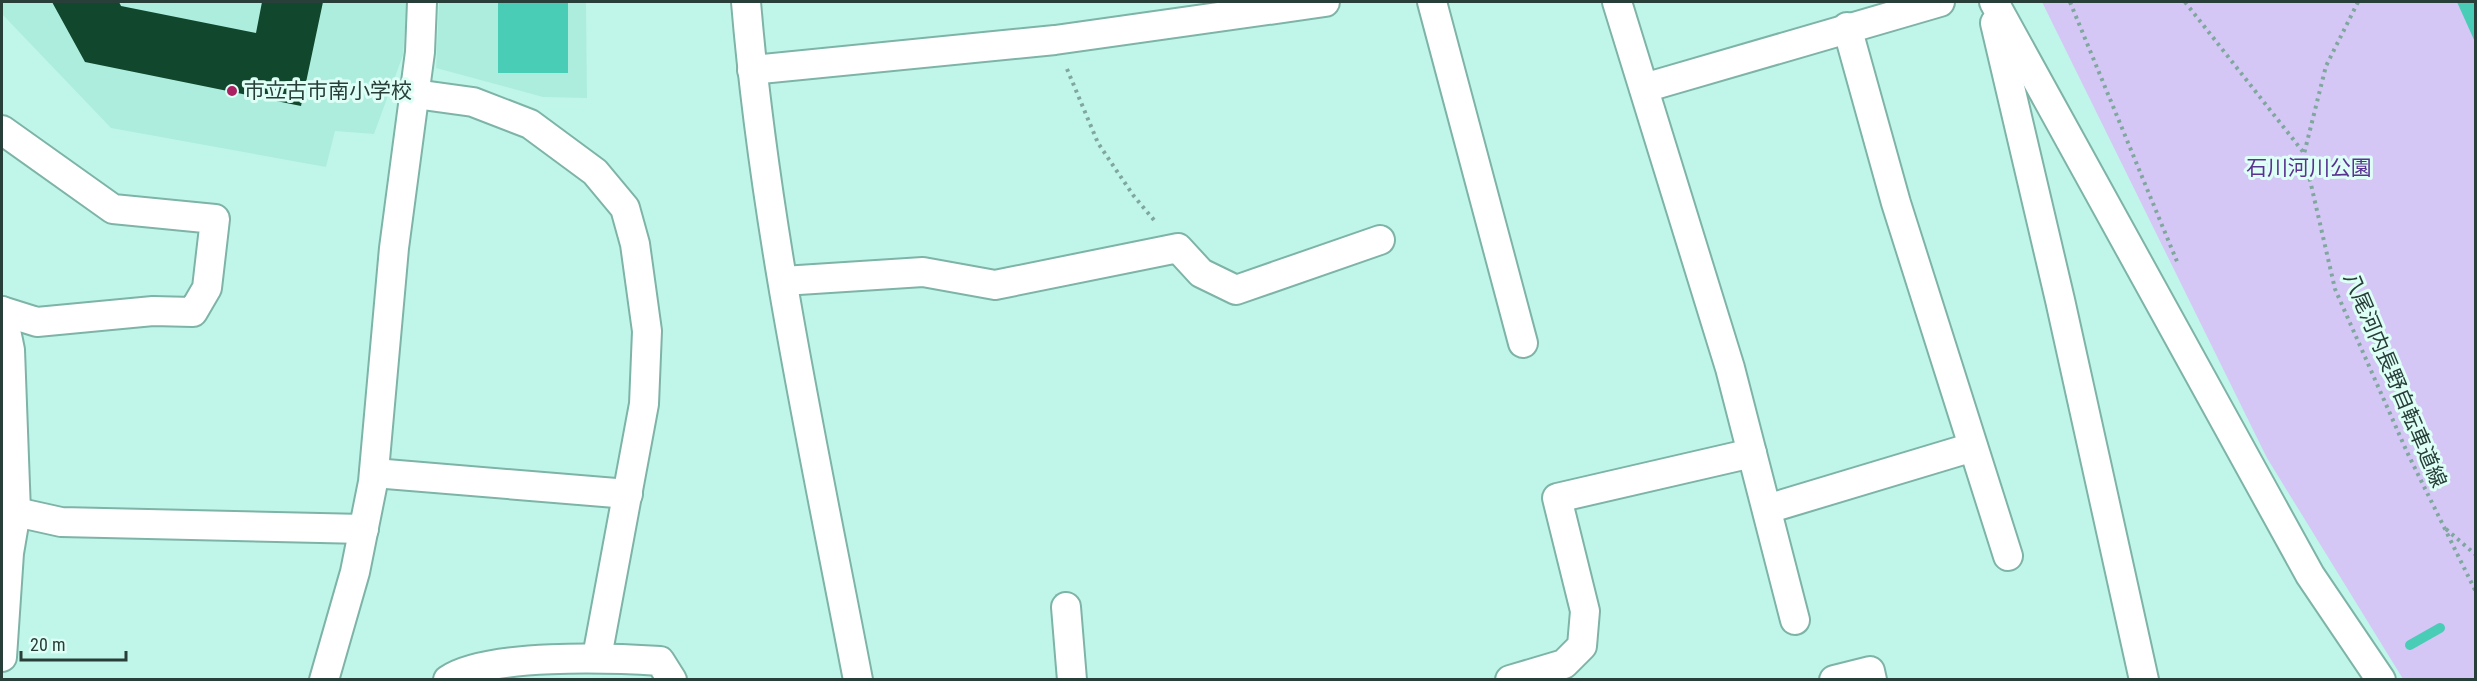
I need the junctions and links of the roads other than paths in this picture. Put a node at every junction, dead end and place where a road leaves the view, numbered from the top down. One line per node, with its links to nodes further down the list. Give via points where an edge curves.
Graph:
1 (422, 2): 11 (street)
2 (746, 2): 9 (street)
3 (1325, 2): 9 (street, via 1055,40)
4 (1432, 2): 16 (street)
5 (1617, 2): 10 (street)
6 (1940, 2): 8 (street)
7 (1992, 2): 40 (street); 41 (street, via 2310,575)
8 (1847, 27): 10 (street); 17 (street, via 1896,203)
9 (752, 70): 14 (street)
10 (1644, 88): 18 (street, via 1730,368)
11 (415, 94): 19 (street, via 394,248); 20 (street, via 473,102 530,124 595,172 625,207 635,244 647,331 644,404)
12 (2, 130): 15 (street, via 113,208 215,219 207,288 193,312 153,310 37,322)
13 (1380, 240): 14 (street, via 1236,290 1201,273 1178,248 995,285 923,272)
14 (783, 281): 35 (street)
15 (2, 311): 22 (street, via 10,350)
16 (1523, 343)
17 (1973, 447): 21 (street); 24 (street)
18 (1752, 453): 21 (street); 31 (street, via 1557,498 1586,611 1582,646)
19 (374, 473): 20 (street); 23 (street)
20 (628, 494): 29 (street)
21 (1767, 509): 27 (street)
22 (16, 512): 23 (street, via 61,522); 25 (street)
23 (364, 529): 32 (street)
24 (2008, 556)
25 (4, 585): 28 (street)
26 (1066, 607): 36 (street)
27 (1795, 620)
28 (2, 657)
29 (597, 657): 30 (street); 34 (street, via 660,661)
30 (546, 670): 33 (street, via 494,664)
31 (1566, 672): 37 (street)
32 (324, 680)
33 (448, 680)
34 (672, 680)
35 (858, 680)
36 (1072, 680)
37 (1510, 680)
38 (1834, 680): 39 (street, via 1870,671)
39 (1872, 680)
40 (2144, 680)
41 (2380, 680)

